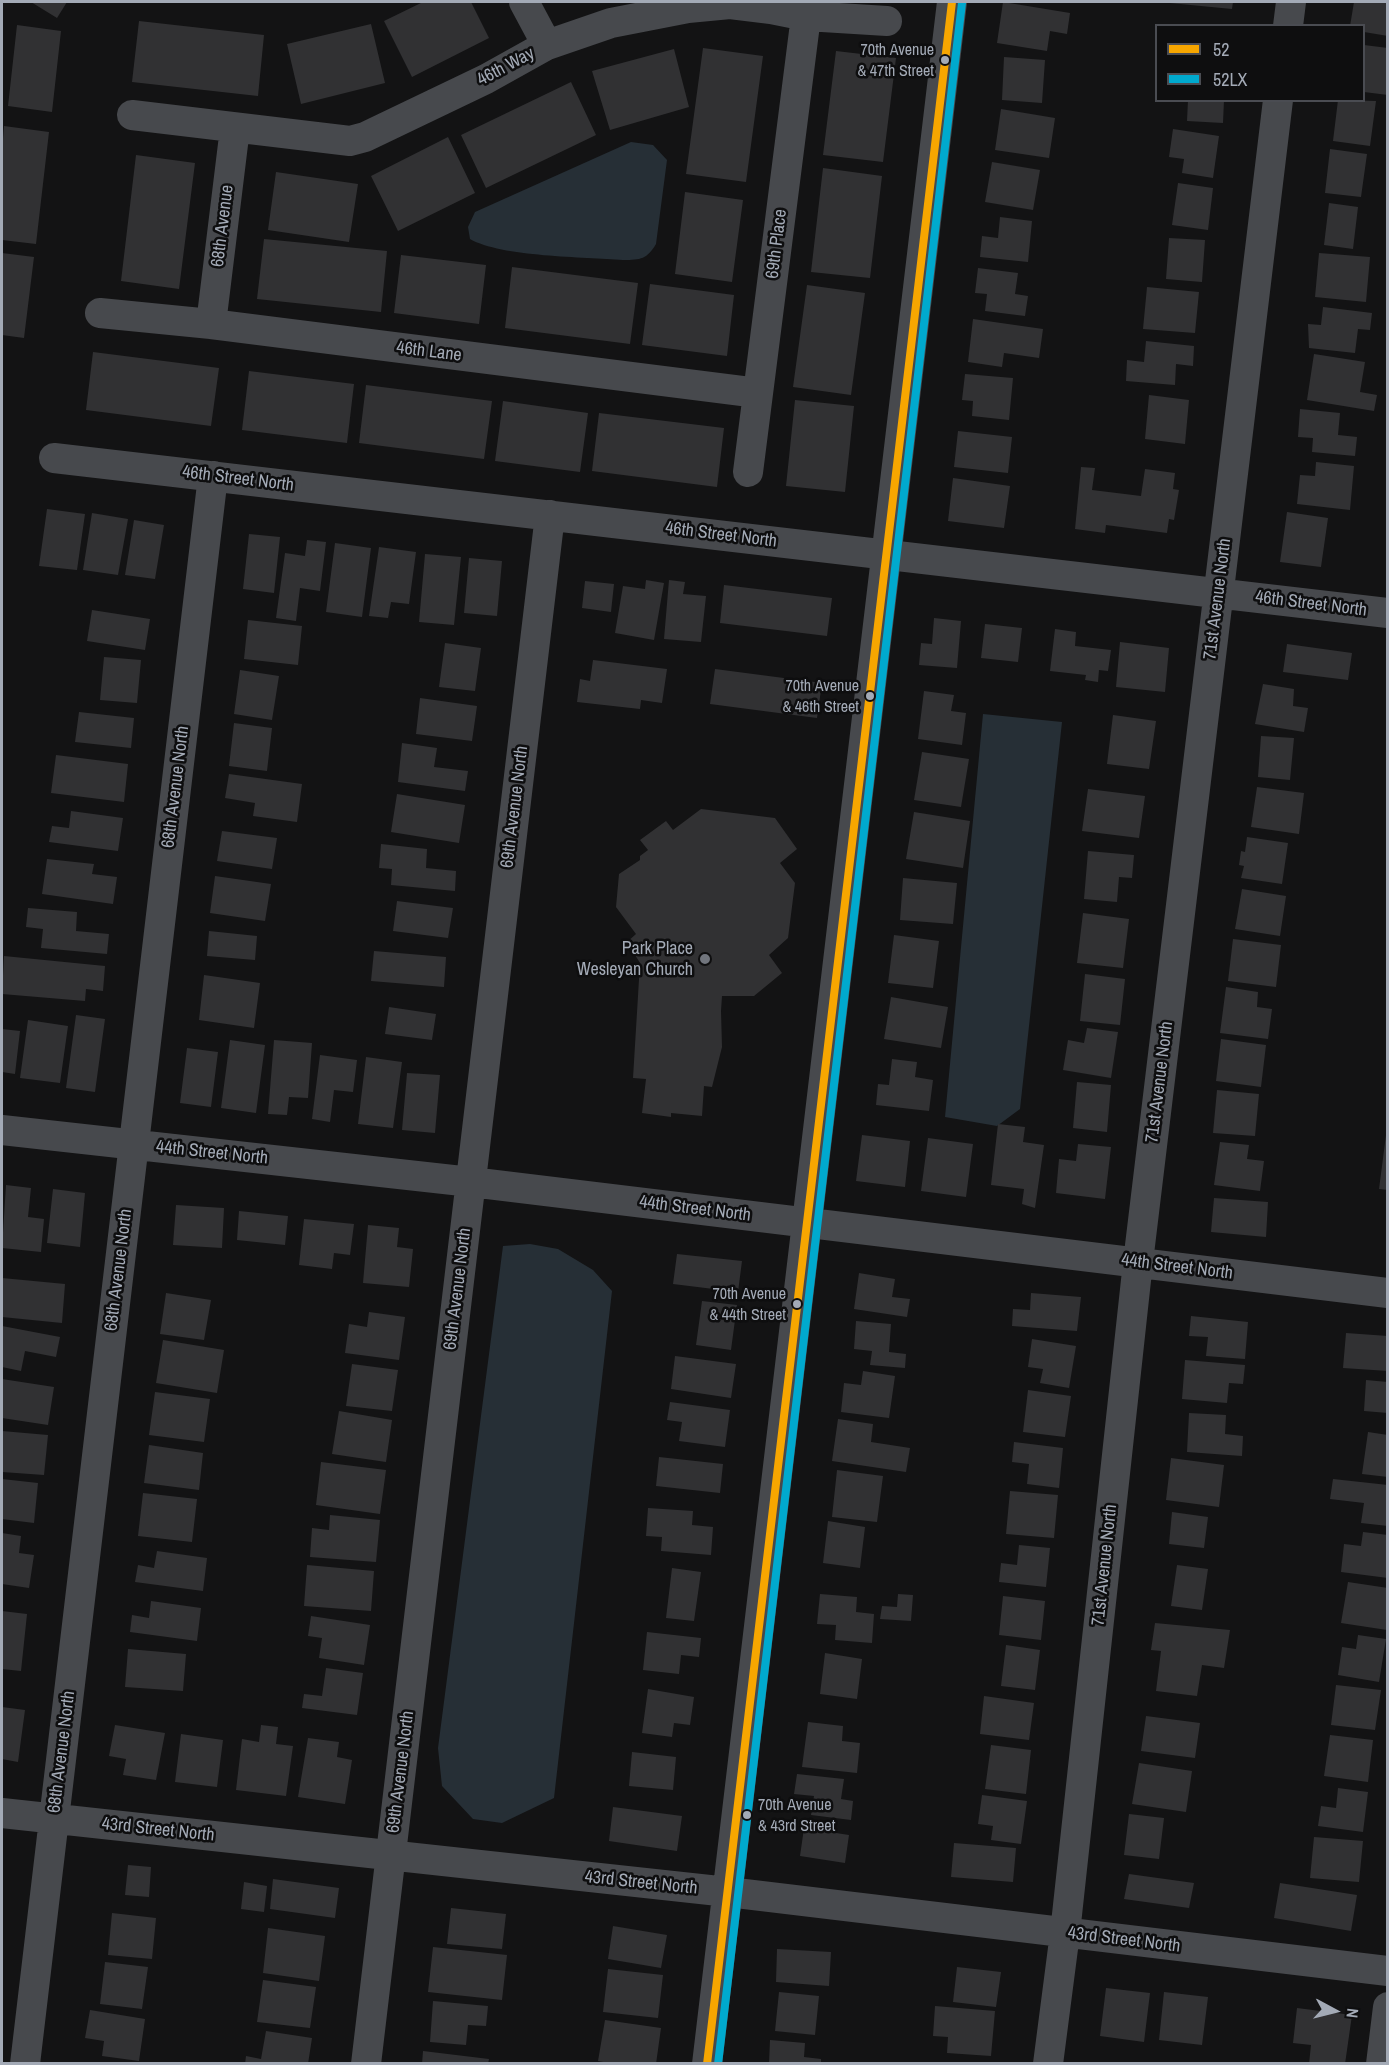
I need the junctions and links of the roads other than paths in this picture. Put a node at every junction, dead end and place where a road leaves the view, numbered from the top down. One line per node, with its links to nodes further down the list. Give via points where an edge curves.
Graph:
1 (524, 2): 7 (street)
2 (952, 2): 18 (street)
3 (1291, 2): 6 (street)
4 (806, 16): 5 (street, 46th Way); 7 (street, 46th Way, via 730,4 688,8 611,23); 13 (street, 69th Place)
5 (887, 21)
6 (1288, 24)
7 (547, 45): 10 (street, 46th Way, via 486,79 350,141)
8 (1278, 102): 19 (street, 71st Avenue North)
9 (132, 115): 10 (street, 46th Way)
10 (235, 128): 12 (street, 68th Avenue)
11 (100, 313): 12 (street, 46th Lane)
12 (211, 324): 13 (street, 46th Lane)
13 (758, 393): 15 (street, 69th Place)
14 (54, 458): 16 (street, 46th Street North)
15 (748, 472)
16 (213, 476): 17 (street, 46th Street North); 22 (street, 68th Avenue North)
17 (550, 515): 18 (street, 46th Street North); 23 (street, 69th Avenue North)
18 (887, 555): 19 (street, 46th Street North); 24 (street)
19 (1218, 593): 20 (street, 46th Street North); 25 (street, 71st Avenue North)
20 (1388, 613)
21 (2, 1130): 22 (street, 44th Street North)
22 (134, 1145): 23 (street, 44th Street North); 28 (street, 68th Avenue North)
23 (471, 1182): 24 (street, 44th Street North); 29 (street, 69th Avenue North)
24 (807, 1223): 25 (street, 44th Street North); 30 (street)
25 (1138, 1262): 26 (street, 44th Street North); 31 (street, 71st Avenue North)
26 (1388, 1293)
27 (2, 1813): 28 (street, 43rd Street North)
28 (54, 1819): 29 (street, 43rd Street North); 34 (street, 68th Avenue North)
29 (391, 1854): 30 (street, 43rd Street North); 35 (street, 69th Avenue North)
30 (728, 1892): 31 (street, 43rd Street North); 36 (street)
31 (1065, 1933): 32 (street, 43rd Street North); 37 (street, 71st Avenue North)
32 (1388, 1971)
33 (1388, 2007): 38 (street)
34 (25, 2064)
35 (366, 2064)
36 (707, 2064)
37 (1048, 2064)
38 (1381, 2064)

